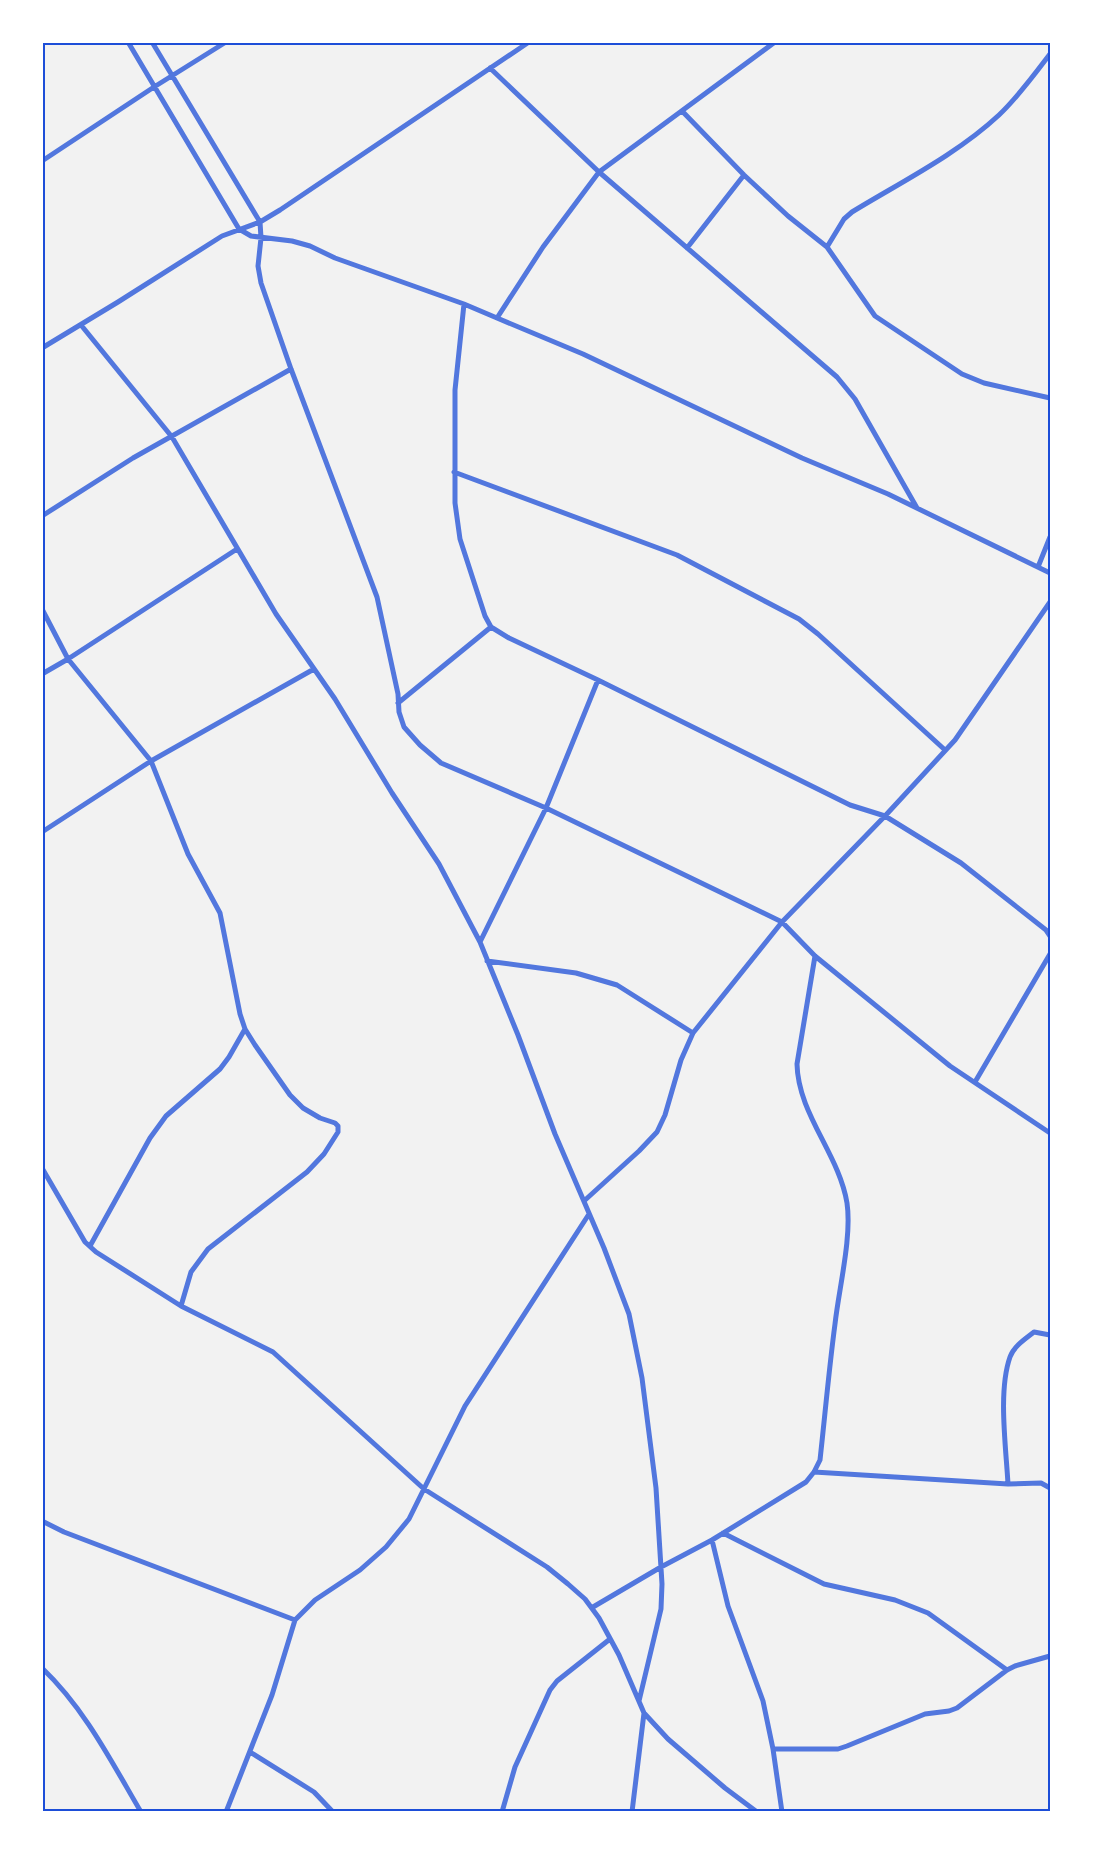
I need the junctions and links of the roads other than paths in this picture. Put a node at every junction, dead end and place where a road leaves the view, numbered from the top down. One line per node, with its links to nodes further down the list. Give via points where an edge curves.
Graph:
1 (128, 42): 9 (street)
2 (152, 42): 8 (street)
3 (226, 42): 8 (street)
4 (529, 42): 7 (street)
5 (775, 42): 10 (street)
6 (1050, 54): 17 (street, via 997,117 950,153 844,218)
7 (490, 68): 12 (street); 14 (street)
8 (172, 76): 9 (street); 14 (street)
9 (154, 86): 11 (street); 15 (street)
10 (682, 111): 12 (street); 13 (street)
11 (42, 161)
12 (599, 172): 18 (street); 20 (street, via 543,247)
13 (744, 175): 17 (street); 18 (street)
14 (260, 222): 15 (street); 16 (street)
15 (239, 229): 16 (street); 21 (street, via 222,236)
16 (261, 238): 19 (street, via 310,246); 23 (street, via 260,283)
17 (827, 247): 24 (street, via 875,316 962,374 984,383)
18 (687, 248): 27 (street, via 837,377 855,399)
19 (464, 304): 20 (street); 26 (street, via 455,390)
20 (497, 318): 27 (street, via 583,354 802,458)
21 (81, 325): 22 (street); 25 (street)
22 (42, 348)
23 (291, 369): 25 (street); 40 (street, via 377,597)
24 (1050, 398)
25 (172, 437): 28 (street, via 132,458); 30 (street)
26 (454, 472): 35 (street, via 454,503 460,539); 41 (street, via 677,555 799,619)
27 (917, 508): 31 (street)
28 (42, 516)
29 (1050, 537): 31 (street)
30 (237, 549): 36 (street); 37 (street)
31 (1038, 567): 32 (street)
32 (1050, 573)
33 (1050, 602): 41 (street, via 973,715)
34 (42, 608): 36 (street)
35 (491, 627): 39 (street); 40 (street)
36 (68, 659): 38 (street); 42 (street)
37 (314, 669): 42 (street); 48 (street, via 440,864)
38 (42, 674)
39 (598, 680): 43 (street); 44 (street, via 850,805)
40 (398, 703): 43 (street, via 404,727 441,763)
41 (945, 750): 44 (street)
42 (152, 761): 45 (street); 52 (street, via 188,854 220,913)
43 (546, 808): 46 (street); 48 (street)
44 (885, 816): 46 (street); 47 (street, via 961,863)
45 (42, 832)
46 (782, 922): 50 (street); 53 (street)
47 (1050, 936)
48 (480, 942): 51 (street)
49 (1050, 954): 54 (street)
50 (815, 956): 54 (street, via 950,1066); 62 (street, via 797,1075 802,1095 843,1187 848,1227 820,1460)
51 (487, 961): 53 (street, via 576,973 617,985); 57 (street)
52 (245, 1029): 59 (street, via 220,1069 166,1116 150,1138); 60 (street, via 290,1095 303,1108 335,1123 338,1132 307,1172 208,1249 191,1272)
53 (693, 1033): 57 (street, via 657,1132)
54 (975, 1082): 55 (street)
55 (1050, 1133)
56 (42, 1168): 59 (street)
57 (584, 1201): 58 (street)
58 (589, 1214): 65 (street, via 465,1406); 69 (street, via 629,1314 646,1403)
59 (90, 1246): 60 (street)
60 (181, 1306): 65 (street, via 273,1352)
61 (1050, 1335): 63 (street, via 1034,1332 1010,1357 1004,1410)
62 (814, 1472): 63 (street); 67 (street, via 806,1482)
63 (1008, 1484): 64 (street, via 1041,1483)
64 (1050, 1488)
65 (424, 1489): 70 (street, via 547,1567); 71 (street, via 409,1518 386,1547 360,1570 315,1600)
66 (42, 1521): 71 (street)
67 (723, 1533): 68 (street); 75 (street, via 824,1584 895,1600 928,1613)
68 (712, 1540): 69 (street); 78 (street, via 728,1606 763,1701)
69 (661, 1567): 70 (street); 76 (street, via 661,1609)
70 (593, 1608): 72 (street)
71 (295, 1620): 79 (street)
72 (610, 1639): 76 (street); 83 (street, via 550,1690 515,1767)
73 (1050, 1656): 75 (street)
74 (42, 1668): 80 (street, via 63,1688 87,1720)
75 (1006, 1670): 78 (street, via 957,1708 925,1714 847,1746 838,1749)
76 (639, 1701): 77 (street)
77 (644, 1713): 84 (street); 85 (street, via 668,1739)
78 (773, 1749): 86 (street)
79 (250, 1752): 81 (street); 82 (street, via 314,1792)
80 (141, 1812)
81 (226, 1812)
82 (333, 1812)
83 (502, 1812)
84 (632, 1812)
85 (757, 1812)
86 (782, 1812)

